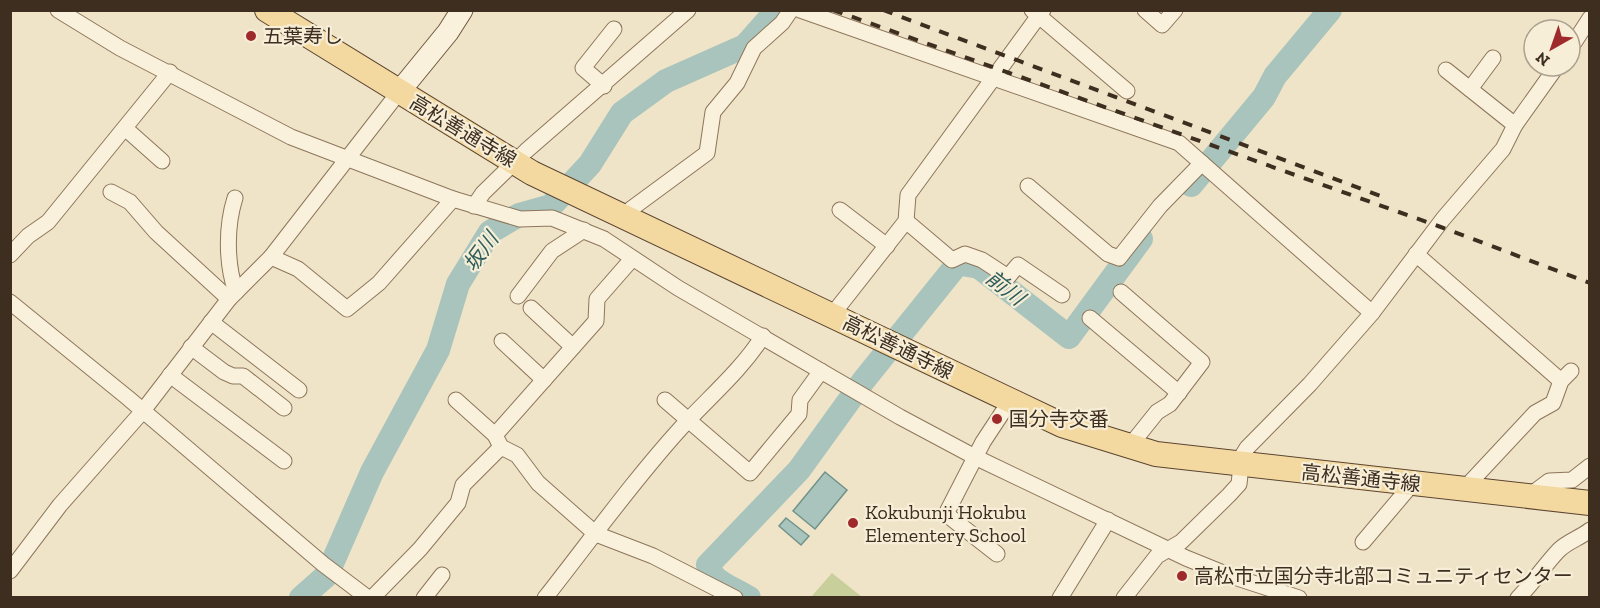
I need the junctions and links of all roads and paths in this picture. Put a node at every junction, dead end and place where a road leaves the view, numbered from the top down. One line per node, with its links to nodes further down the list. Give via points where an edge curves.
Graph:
1 (58, 10): 13 (street, via 120,48)
2 (267, 10): 19 (main road, 高松善通寺線)
3 (462, 10): 19 (main road)
4 (688, 10): 16 (street)
5 (791, 10): 32 (street, via 754,48 737,83 713,112 707,153 631,209)
6 (800, 10): 15 (street)
7 (1145, 10): 8 (street, via 1162,26)
8 (1175, 10)
9 (1038, 12): 15 (street); 18 (street)
10 (614, 29): 16 (street, via 583,68)
11 (1493, 58): 17 (street)
12 (1446, 70): 17 (street)
13 (170, 72): 21 (street); 22 (street, via 291,137)
14 (1548, 78): 20 (street)
15 (994, 79): 25 (street, via 1179,143); 33 (street, via 908,195)
16 (604, 86): 24 (street)
17 (1470, 89): 20 (street)
18 (1127, 91)
19 (399, 92): 22 (street); 24 (main road, 高松善通寺線)
20 (1515, 125): 36 (street, via 1503,149)
21 (126, 129): 23 (street); 37 (street, via 48,222)
22 (348, 160): 29 (street); 38 (street)
23 (162, 161)
24 (515, 162): 30 (street); 32 (main road, 高松善通寺線)
25 (1202, 164): 26 (street, via 1160,206 1119,258 1108,254); 46 (street)
26 (1028, 186)
27 (111, 192): 41 (street, via 130,202 156,232)
28 (235, 198): 41 (street, via 230,213 229,244)
29 (453, 199): 30 (street); 38 (street, via 379,283 347,309 298,269)
30 (474, 206): 34 (street, via 514,217 552,218)
31 (840, 210): 35 (street)
32 (626, 219): 47 (main road, 高松善通寺線)
33 (906, 221): 35 (street); 42 (street, via 952,260 965,254 1008,277 1018,265)
34 (584, 230): 39 (street); 43 (street, via 552,252)
35 (886, 246): 47 (street)
36 (1416, 254): 46 (street); 72 (street, via 1566,376 1553,403 1535,413)
37 (10, 255)
38 (271, 257): 41 (street)
39 (632, 259): 50 (street); 53 (street, via 597,299 596,321)
40 (1121, 292): 58 (street, via 1202,362)
41 (232, 295): 49 (street)
42 (1062, 295)
43 (518, 296)
44 (10, 302): 63 (street)
45 (531, 309): 53 (street)
46 (1372, 313): 69 (street, via 1247,448)
47 (832, 315): 61 (main road, 高松善通寺線)
48 (1090, 318): 58 (street)
49 (211, 322): 52 (street); 57 (street)
50 (763, 336): 54 (street); 64 (street, via 736,372)
51 (502, 341): 56 (street)
52 (191, 347): 55 (street); 62 (street, via 224,372 243,376)
53 (573, 347): 56 (street)
54 (821, 371): 64 (street, via 800,400 799,414 750,472); 67 (street)
55 (170, 375): 63 (street); 68 (street)
56 (544, 380): 65 (street)
57 (299, 390)
58 (1179, 393): 66 (street, via 1157,412)
59 (456, 400): 65 (street)
60 (664, 400): 64 (street)
61 (1010, 401): 66 (main road, 高松善通寺線, via 1062,425); 67 (street)
62 (284, 408)
63 (142, 412): 81 (street, via 60,504); 83 (street, via 323,564)
64 (688, 421): 77 (street)
65 (498, 441): 77 (street, via 518,455 537,483); 83 (street, via 463,485 458,503 420,549)
66 (1129, 447): 69 (main road, 高松善通寺線)
67 (975, 457): 75 (street); 80 (street, via 945,514)
68 (284, 461)
69 (1241, 465): 71 (main road, 高松善通寺線); 79 (street, via 1239,484 1181,542)
70 (1590, 466): 73 (street, via 1572,480 1549,481)
71 (1413, 483): 72 (main road, 高松善通寺線); 78 (street)
72 (1464, 489): 73 (main road, 高松善通寺線)
73 (1529, 496): 74 (main road, 高松善通寺線)
74 (1590, 503)
75 (1107, 520): 79 (street); 87 (street)
76 (1590, 530): 90 (street, via 1560,548)
77 (596, 534): 85 (street); 86 (street, via 652,556)
78 (1363, 542)
79 (1169, 549): 88 (street, via 1157,556); 89 (street, via 1228,575)
80 (997, 554)
81 (10, 571)
82 (442, 575): 84 (street)
83 (370, 597)
84 (424, 597)
85 (544, 597)
86 (735, 597)
87 (1060, 597)
88 (1124, 597)
89 (1299, 597)
90 (1518, 597)

